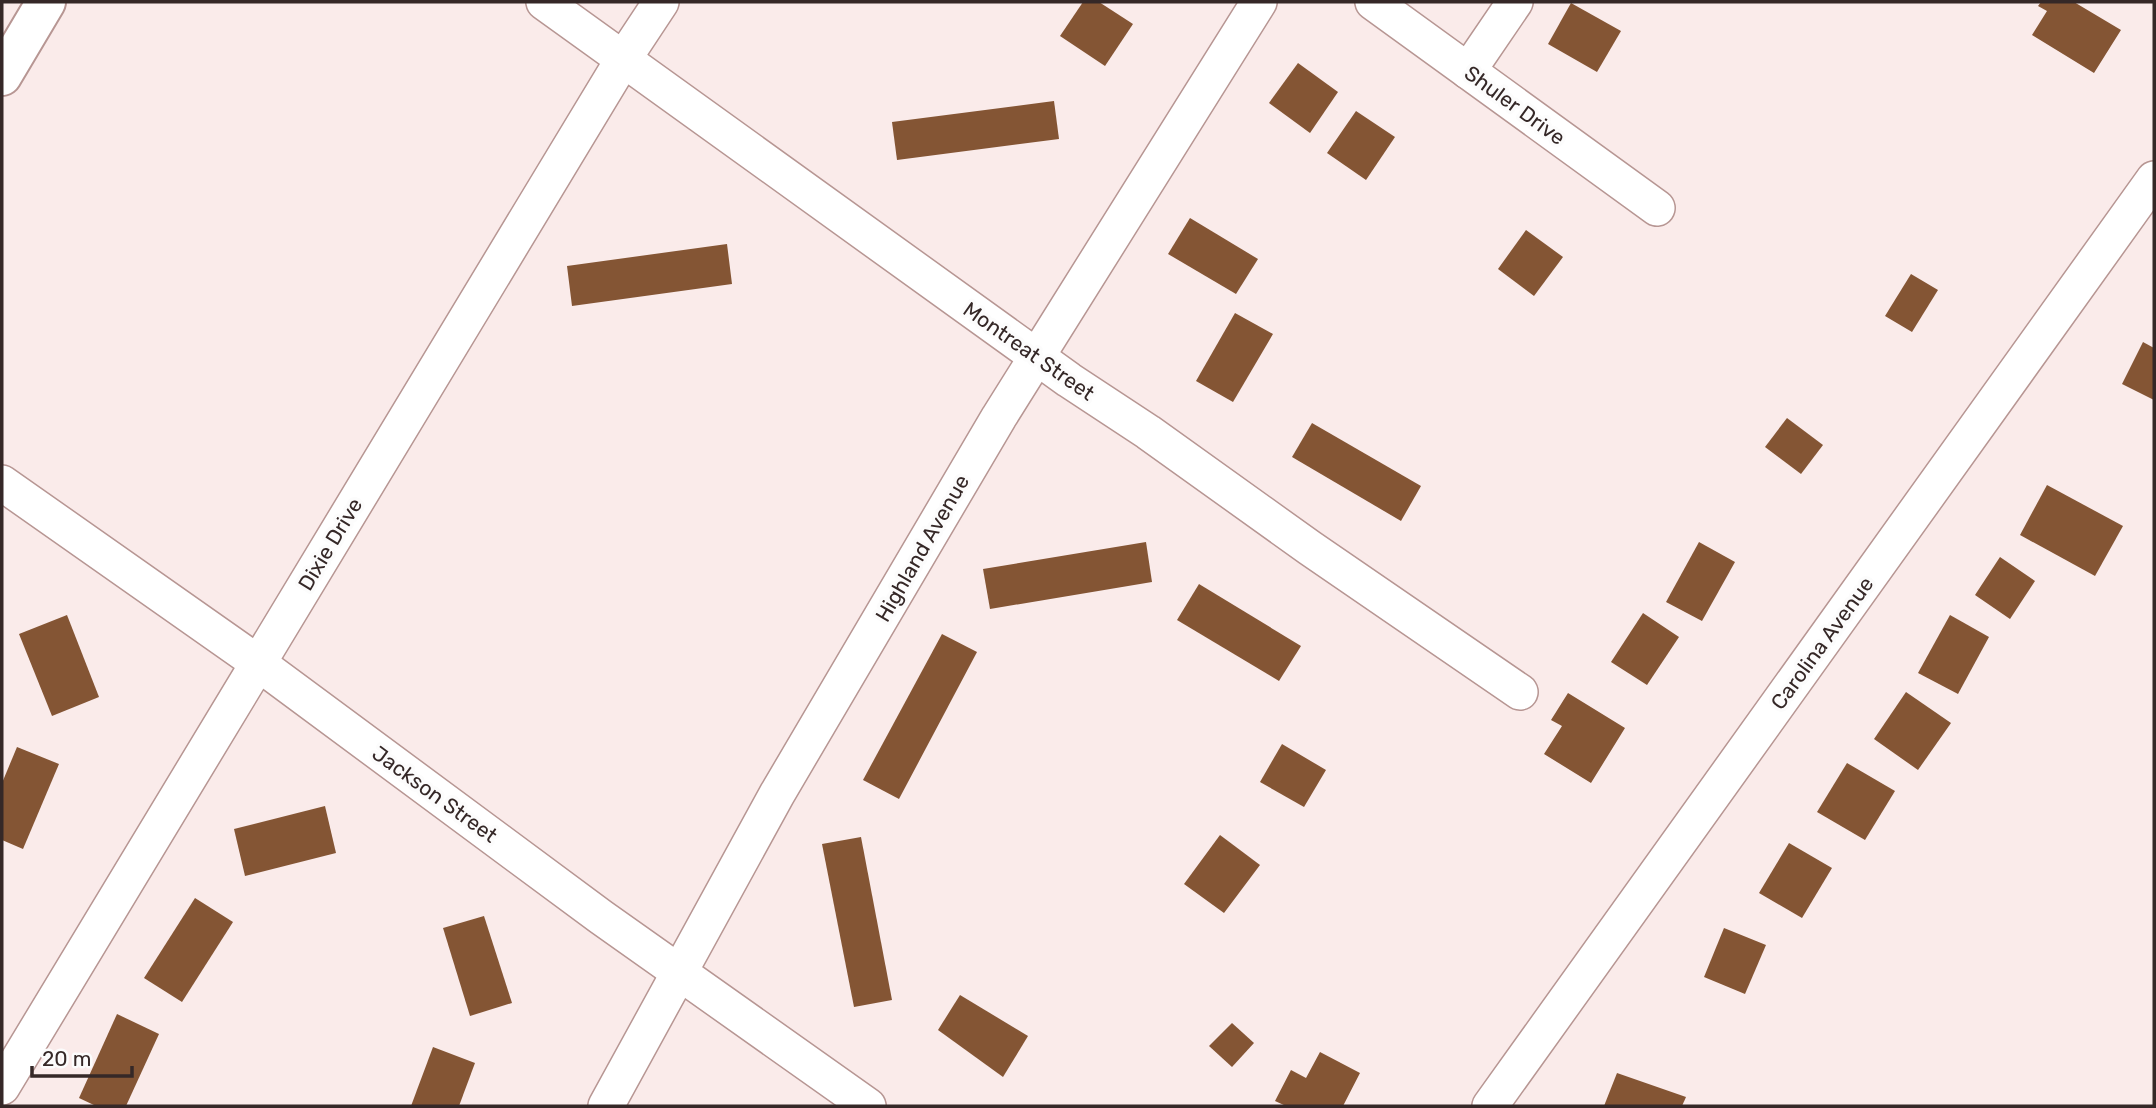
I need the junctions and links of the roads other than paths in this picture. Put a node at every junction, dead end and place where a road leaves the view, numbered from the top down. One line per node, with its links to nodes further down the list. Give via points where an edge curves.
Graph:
1 (46, 2): 9 (main road)
2 (544, 2): 7 (street, Montreat Street)
3 (661, 2): 7 (street, Dixie Drive)
4 (1259, 2): 12 (street, Highland Avenue)
5 (1373, 2): 8 (street, Shuler Drive)
6 (1515, 2): 8 (street)
7 (624, 58): 12 (street, Montreat Street); 14 (street, Dixie Drive)
8 (1468, 71): 11 (street, Shuler Drive)
9 (2, 76)
10 (2154, 179): 20 (street, Carolina Avenue)
11 (1657, 208)
12 (1037, 356): 15 (street, Montreat Street); 16 (street, Highland Avenue)
13 (2, 483): 14 (street, Jackson Street)
14 (258, 663): 16 (street, Jackson Street); 17 (street, Dixie Drive)
15 (1521, 692)
16 (678, 971): 18 (street, Highland Avenue); 19 (street, Jackson Street)
17 (2, 1087)
18 (606, 1106)
19 (868, 1106)
20 (1490, 1106)

